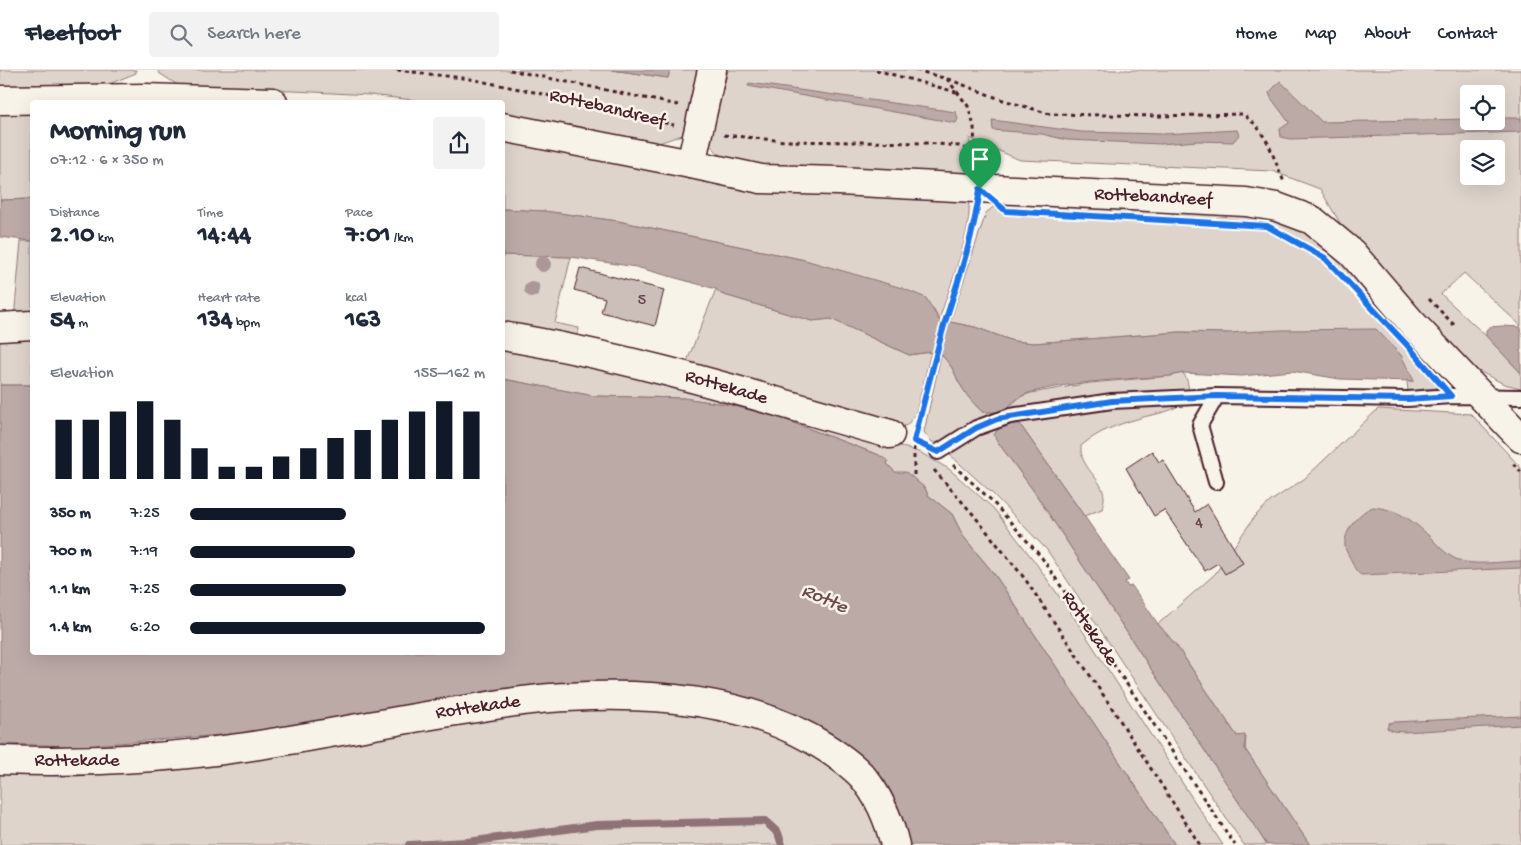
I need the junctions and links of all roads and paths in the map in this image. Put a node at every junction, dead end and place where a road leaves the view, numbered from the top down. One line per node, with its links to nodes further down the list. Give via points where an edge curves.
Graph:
1 (397, 70): 10 (path, Rottebandreef, via 470,79)
2 (510, 70): 10 (path)
3 (712, 70): 10 (street)
4 (876, 70): 7 (path)
5 (916, 70): 6 (path)
6 (947, 79): 7 (path); 13 (path, via 1050,114 1243,114 1256,125 1268,143)
7 (957, 92): 10 (path, Rottebandreef, via 968,106 974,126 975,153 959,146 926,143 742,138)
8 (0, 100): 9 (street)
9 (209, 100)
10 (700, 120): 12 (street)
11 (505, 128): 12 (street, Rottebandreef)
12 (691, 164): 14 (street, Rottebandreef, via 760,179)
13 (1284, 184)
14 (980, 189): 19 (street, Rottebandreef, via 1246,202 1277,207 1312,220 1352,253 1412,323); 21 (path, via 966,255 936,355)
15 (30, 325): 16 (street)
16 (0, 327)
17 (505, 337): 21 (street, Rottekade, via 698,379)
18 (1217, 396): 19 (lane, via 1408,399); 24 (lane, via 1112,401 1003,418 976,428); 27 (lane, via 1200,425)
19 (1482, 396): 20 (lane); 23 (street, Rottebandreef)
20 (1521, 397)
21 (902, 438): 22 (path); 24 (path, Rottekade); 26 (path)
22 (919, 448)
23 (1515, 448): 25 (path)
24 (933, 458): 30 (path, via 939,478 1025,579); 31 (path, Rottekade, via 991,500 1042,558)
25 (1521, 472)
26 (914, 479)
27 (1216, 482)
28 (0, 760): 29 (street, Rottekade, via 123,761 193,754 508,703 566,697 693,700 757,715 793,729 852,765 884,811)
29 (896, 845)
30 (1200, 845)
31 (1235, 845)

